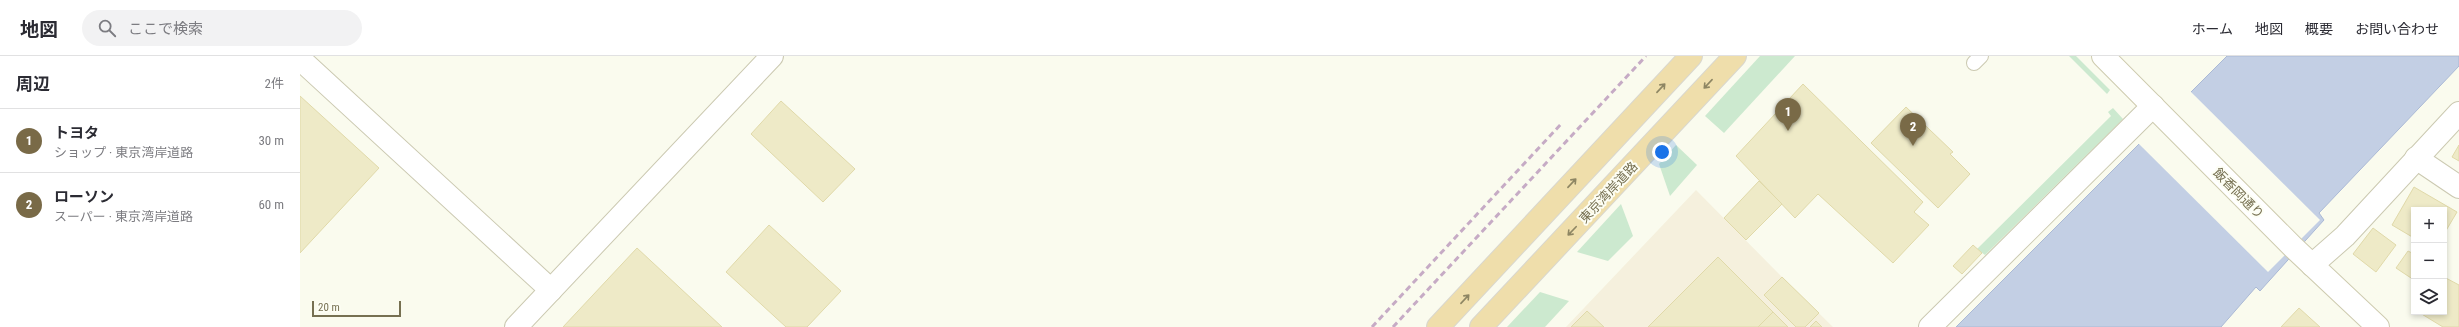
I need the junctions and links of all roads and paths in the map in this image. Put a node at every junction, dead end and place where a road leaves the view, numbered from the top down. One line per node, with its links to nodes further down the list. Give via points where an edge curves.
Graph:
1 (772, 56): 11 (street)
2 (1691, 56): 13 (highway, one-way to 2)
3 (1735, 56): 14 (highway, 東京湾岸道路, one-way to 14)
4 (2104, 56): 6 (street, 飯香岡通り)
5 (300, 59): 11 (street)
6 (2158, 111): 10 (street, 飯香岡通り); 15 (street)
7 (2459, 113): 8 (street)
8 (2416, 158): 9 (street); 10 (street, via 2345,236)
9 (2459, 187)
10 (2312, 265): 16 (street, 飯香岡通り)
11 (551, 290): 12 (street)
12 (516, 327)
13 (1438, 327)
14 (1480, 327)
15 (1930, 327)
16 (2378, 327)

